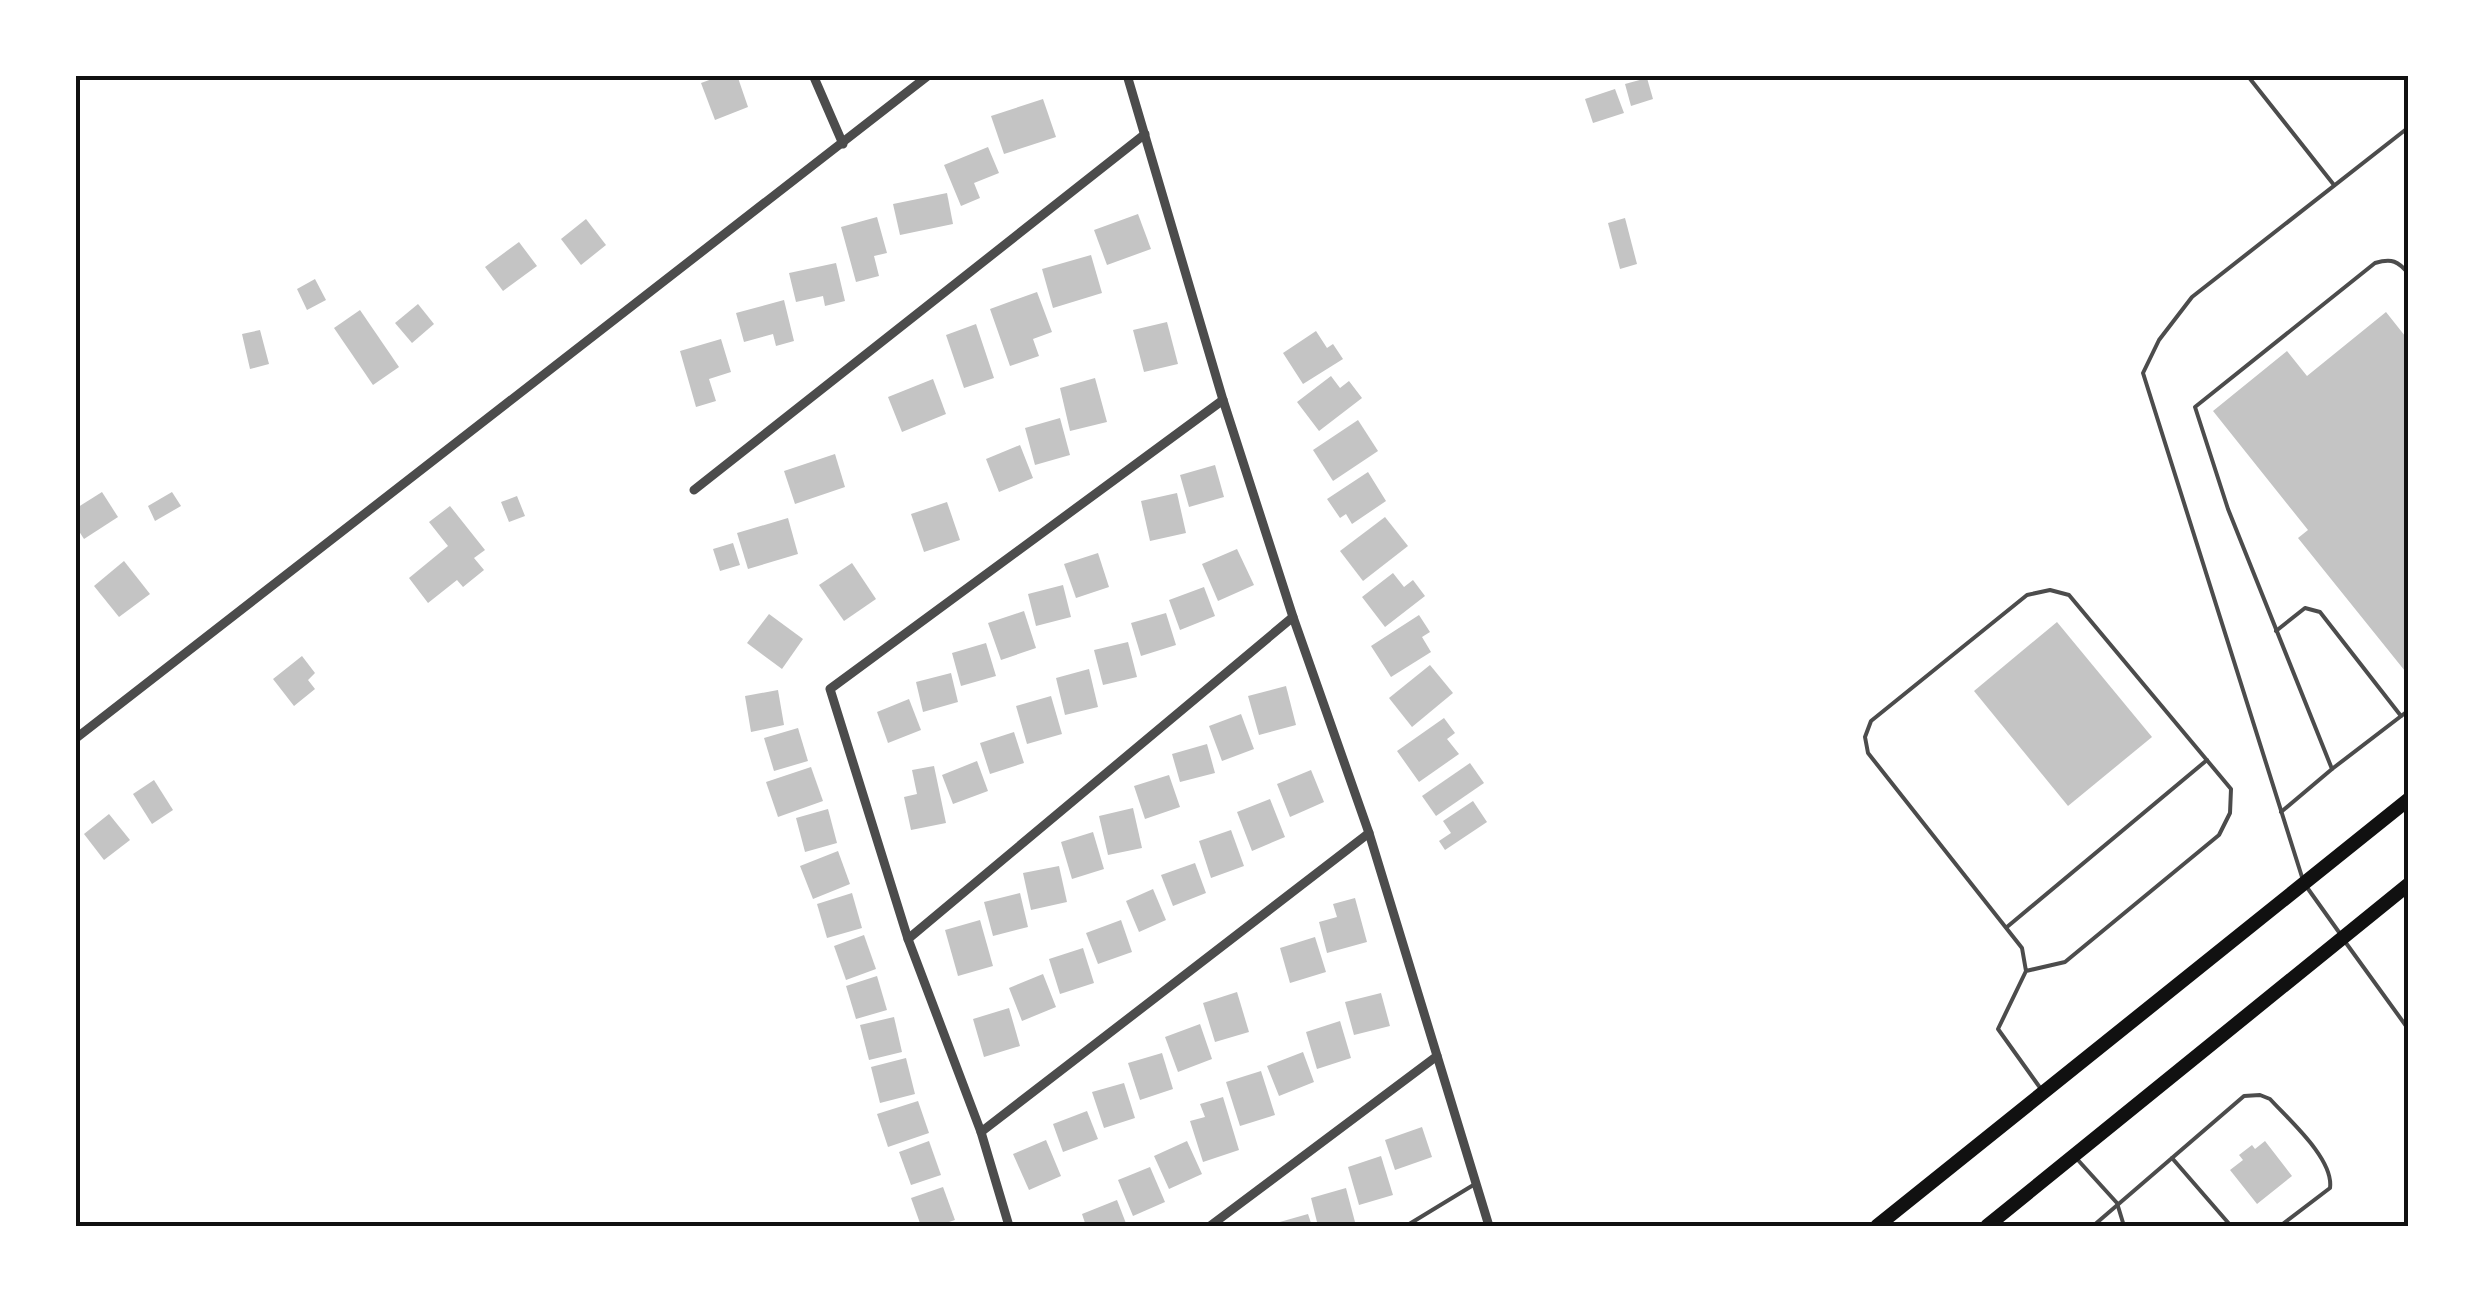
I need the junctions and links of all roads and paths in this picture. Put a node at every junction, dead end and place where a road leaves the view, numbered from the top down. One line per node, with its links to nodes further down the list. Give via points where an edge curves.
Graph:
1 (813, 75): 7 (street)
2 (929, 75): 7 (street)
3 (1126, 75): 6 (street)
4 (2247, 75): 8 (lane)
5 (2409, 127): 8 (lane)
6 (1144, 134): 10 (street); 11 (street)
7 (843, 144): 16 (street)
8 (2334, 185): 20 (lane, via 2192,297 2143,373)
9 (2409, 274): 13 (lane, via 2399,262 2375,263 2195,407)
10 (1223, 400): 12 (street); 26 (street, via 830,690)
11 (694, 490)
12 (1293, 617): 21 (street); 26 (street)
13 (2276, 630): 15 (lane, via 2305,608 2320,612); 18 (lane)
14 (2409, 710): 15 (lane)
15 (2401, 716): 18 (lane)
16 (75, 739)
17 (2207, 760): 24 (lane); 24 (lane, via 2069,595 2050,590 2027,595 1871,721 1864,737 1868,753); 27 (lane, via 2231,790 2219,835 2065,962)
18 (2332, 770): 20 (lane)
19 (2409, 800): 22 (highway)
20 (2281, 812): 22 (lane)
21 (1369, 833): 29 (street); 31 (street)
22 (2304, 884): 25 (lane); 30 (highway)
23 (2409, 884): 25 (highway)
24 (2006, 928): 27 (lane, via 2022,948)
25 (2342, 938): 28 (lane); 32 (highway)
26 (908, 940): 31 (street)
27 (2026, 971): 30 (lane, via 1998,1030)
28 (2409, 1030)
29 (1437, 1056): 34 (street); 37 (street)
30 (2043, 1093): 40 (highway)
31 (980, 1132): 36 (street)
32 (2073, 1156): 35 (lane); 41 (highway)
33 (2172, 1157): 35 (lane); 44 (lane); 45 (lane, via 2244,1096 2270,1098 2332,1177 2330,1188)
34 (1475, 1184): 38 (lane); 39 (street)
35 (2118, 1203): 42 (lane); 43 (lane)
36 (1009, 1226)
37 (1210, 1226)
38 (1406, 1226)
39 (1489, 1226)
40 (1878, 1226)
41 (1986, 1226)
42 (2093, 1226)
43 (2124, 1226)
44 (2231, 1226)
45 (2280, 1226)

